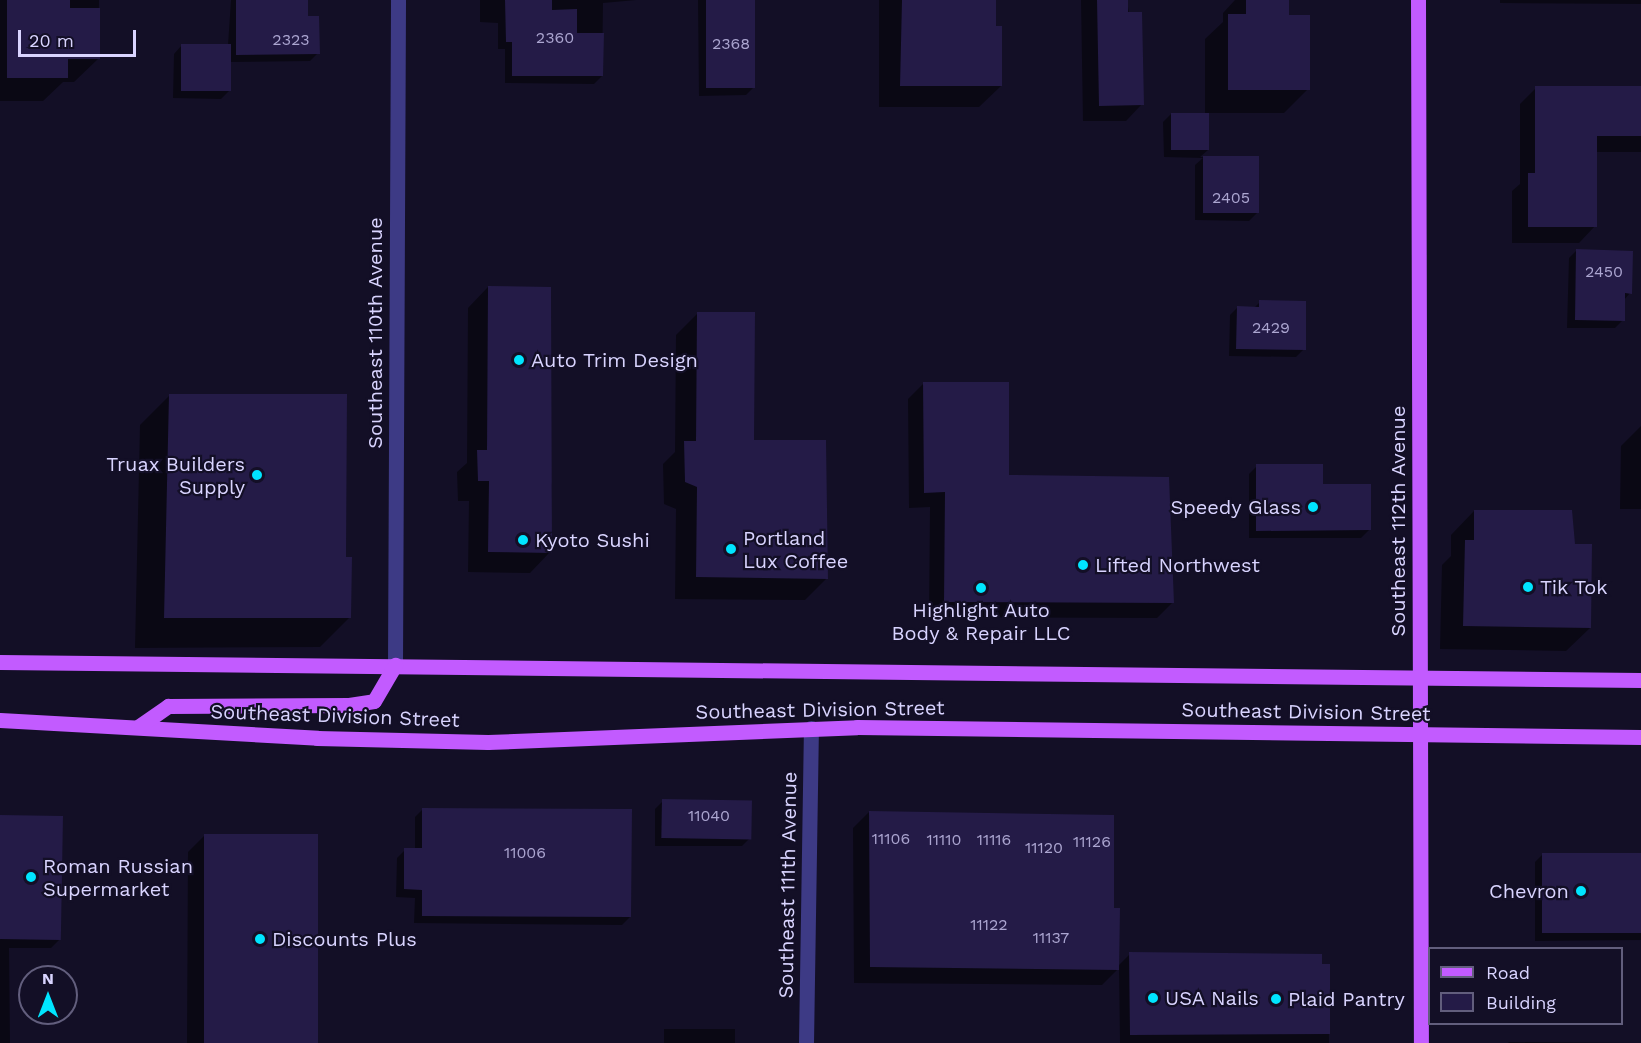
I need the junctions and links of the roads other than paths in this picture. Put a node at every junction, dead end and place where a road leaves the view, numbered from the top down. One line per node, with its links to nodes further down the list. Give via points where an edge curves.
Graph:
1 (398, 0): 4 (street, Southeast 110th Avenue)
2 (1418, 0): 5 (main road, Southeast 112th Avenue)
3 (0, 662): 4 (main road, Southeast Division Street)
4 (395, 665): 5 (main road, Southeast Division Street); 8 (main road, via 374,701 349,705 168,706)
5 (1419, 677): 6 (main road, Southeast Division Street); 10 (main road, Southeast 112th Avenue)
6 (1641, 680)
7 (0, 720): 8 (main road, Southeast Division Street)
8 (138, 727): 9 (main road, Southeast Division Street, via 317,738 488,742)
9 (812, 728): 10 (main road, Southeast Division Street); 12 (street, Southeast 111th Avenue)
10 (1421, 734): 11 (main road, Southeast Division Street); 13 (main road, Southeast 112th Avenue)
11 (1641, 737)
12 (806, 1043)
13 (1420, 1043)

